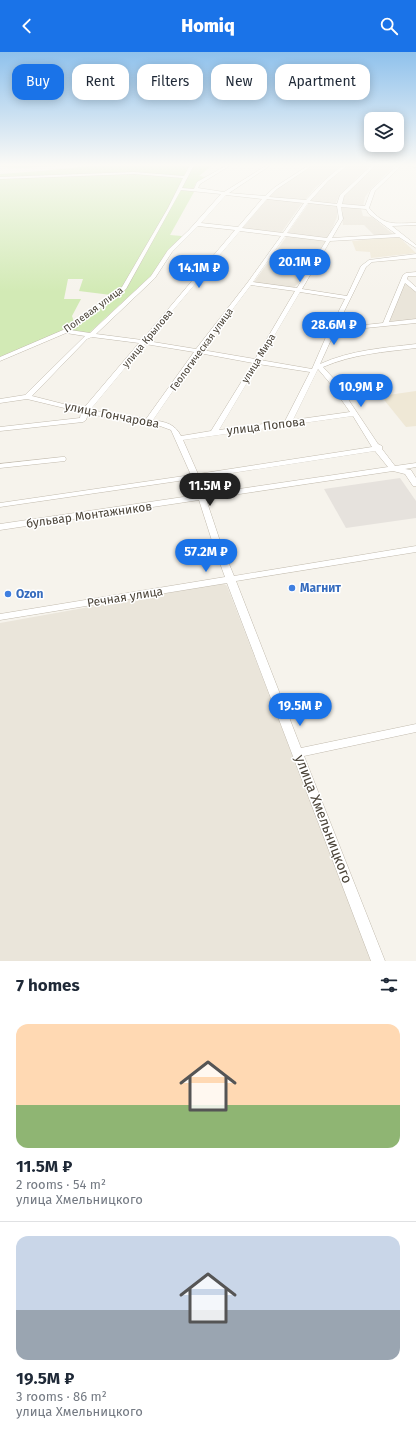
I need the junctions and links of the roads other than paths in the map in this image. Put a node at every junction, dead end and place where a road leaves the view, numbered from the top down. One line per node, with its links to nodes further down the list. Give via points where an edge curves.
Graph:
1 (170, 207): 26 (street, Полевая улица, via 124,288)
2 (212, 207): 8 (street)
3 (257, 207): 11 (street, улица Крылова)
4 (303, 207): 12 (street, Геологическая улица)
5 (339, 207): 14 (street, улица Мира, via 341,219)
6 (362, 207): 7 (street)
7 (367, 208): 10 (street)
8 (197, 224): 11 (street); 27 (street, via 170,251 153,278)
9 (416, 224): 10 (street)
10 (387, 225): 13 (street)
11 (238, 229): 12 (street); 28 (street, улица Крылова)
12 (285, 235): 14 (street); 19 (street, Геологическая улица)
13 (400, 235): 14 (street); 15 (street)
14 (330, 240): 21 (street, улица Мира)
15 (416, 246)
16 (416, 256): 22 (street, via 368,262)
17 (416, 274): 18 (street, via 406,275)
18 (404, 279): 20 (street); 24 (street)
19 (250, 283): 21 (street); 30 (street, Геологическая улица)
20 (416, 290)
21 (298, 291): 22 (street); 32 (street, улица Мира)
22 (349, 298): 25 (street)
23 (416, 321): 24 (street)
24 (385, 324): 25 (street)
25 (332, 330): 33 (street)
26 (65, 331): 27 (street); 31 (street, Полевая улица)
27 (91, 335): 28 (street); 34 (street, via 85,338)
28 (143, 342): 30 (street); 36 (street, улица Крылова)
29 (416, 346): 33 (street, via 348,355)
30 (197, 352): 32 (street); 38 (street, Геологическая улица)
31 (0, 359)
32 (255, 361): 33 (street); 41 (street, улица Мира)
33 (316, 367): 37 (street, via 334,383); 39 (street)
34 (27, 397): 35 (street, улица Гончарова); 36 (street, улица Гончарова)
35 (0, 401)
36 (85, 411): 38 (street, улица Гончарова); 40 (street, улица Крылова, via 83,420)
37 (354, 414): 39 (street, улица Попова); 43 (street)
38 (148, 422): 42 (street, улица Гончарова, via 174,429)
39 (288, 424): 41 (street, улица Попова)
40 (0, 429)
41 (214, 433): 42 (street, улица Попова)
42 (179, 438): 48 (street, улица Гончарова)
43 (379, 448): 47 (street); 48 (street)
44 (62, 459): 46 (street)
45 (416, 465): 47 (street, бульвар Монтажников)
46 (0, 466)
47 (394, 468): 49 (street, via 408,472); 50 (street, бульвар Монтажников)
48 (195, 476): 50 (street, улица Гончарова); 51 (street)
49 (416, 484)
50 (202, 498): 52 (street, бульвар Монтажников); 54 (street, улица Хмельницкого)
51 (0, 505)
52 (0, 527)
53 (416, 549): 54 (street, Речная улица)
54 (230, 580): 55 (street, Речная улица); 57 (street, улица Хмельницкого)
55 (0, 617)
56 (416, 728): 57 (street)
57 (299, 754): 58 (street, улица Хмельницкого)
58 (378, 961)

